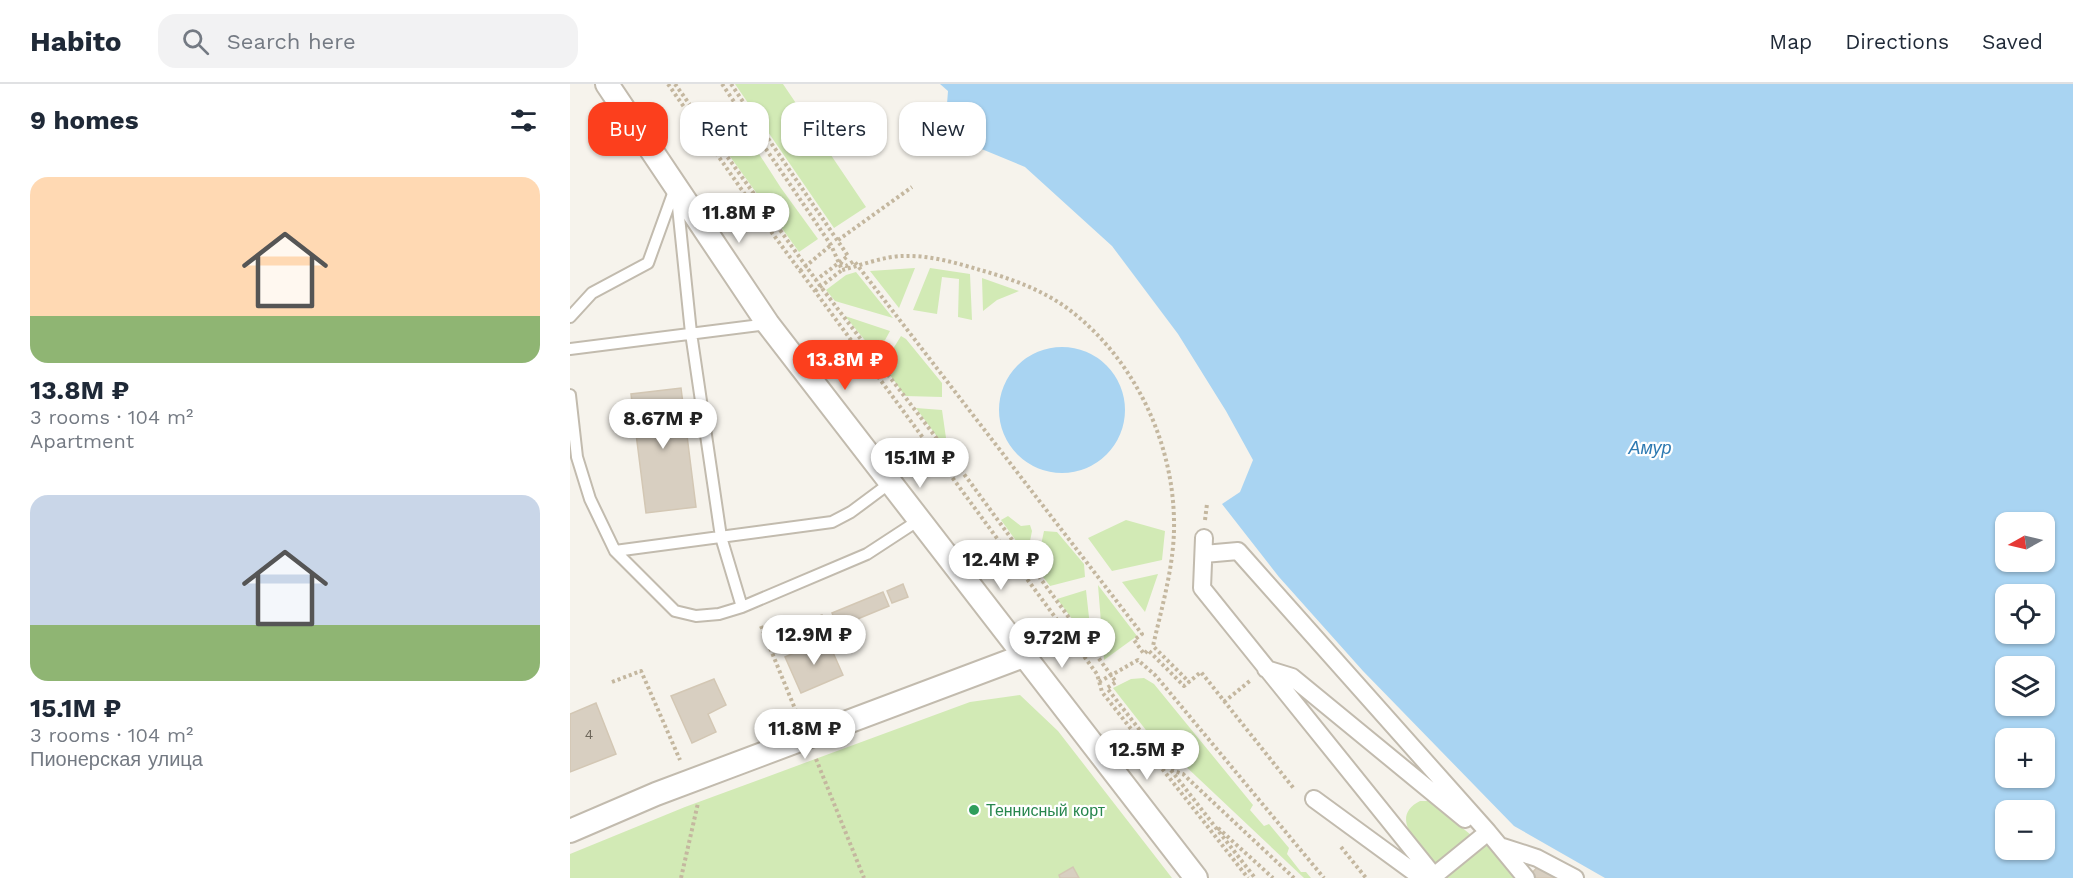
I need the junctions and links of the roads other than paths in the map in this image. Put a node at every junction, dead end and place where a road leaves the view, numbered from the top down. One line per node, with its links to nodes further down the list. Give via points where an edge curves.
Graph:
1 (607, 84): 2 (street)
2 (676, 188): 3 (lane, via 648,263 592,293); 4 (street); 5 (lane)
3 (570, 317)
4 (768, 324): 5 (lane); 8 (street)
5 (692, 333): 6 (lane); 10 (lane)
6 (570, 349)
7 (570, 395): 11 (lane, via 577,457 590,499)
8 (890, 483): 9 (street); 10 (lane, via 832,522)
9 (919, 520): 12 (lane, via 867,555); 13 (street)
10 (721, 537): 11 (lane); 12 (lane)
11 (615, 551): 12 (lane, via 675,611 696,616)
12 (742, 607)
13 (1026, 655): 16 (street, via 656,794); 20 (street)
14 (1266, 669): 17 (street, via 1292,677); 17 (street, via 1202,588 1204,546 1238,551); 19 (street)
15 (1306, 797): 19 (street)
16 (570, 831)
17 (1486, 833): 18 (street); 19 (street)
18 (1500, 846): 21 (street); 22 (street, via 1537,858)
19 (1430, 877)
20 (1196, 878)
21 (1526, 878)
22 (1575, 878)

